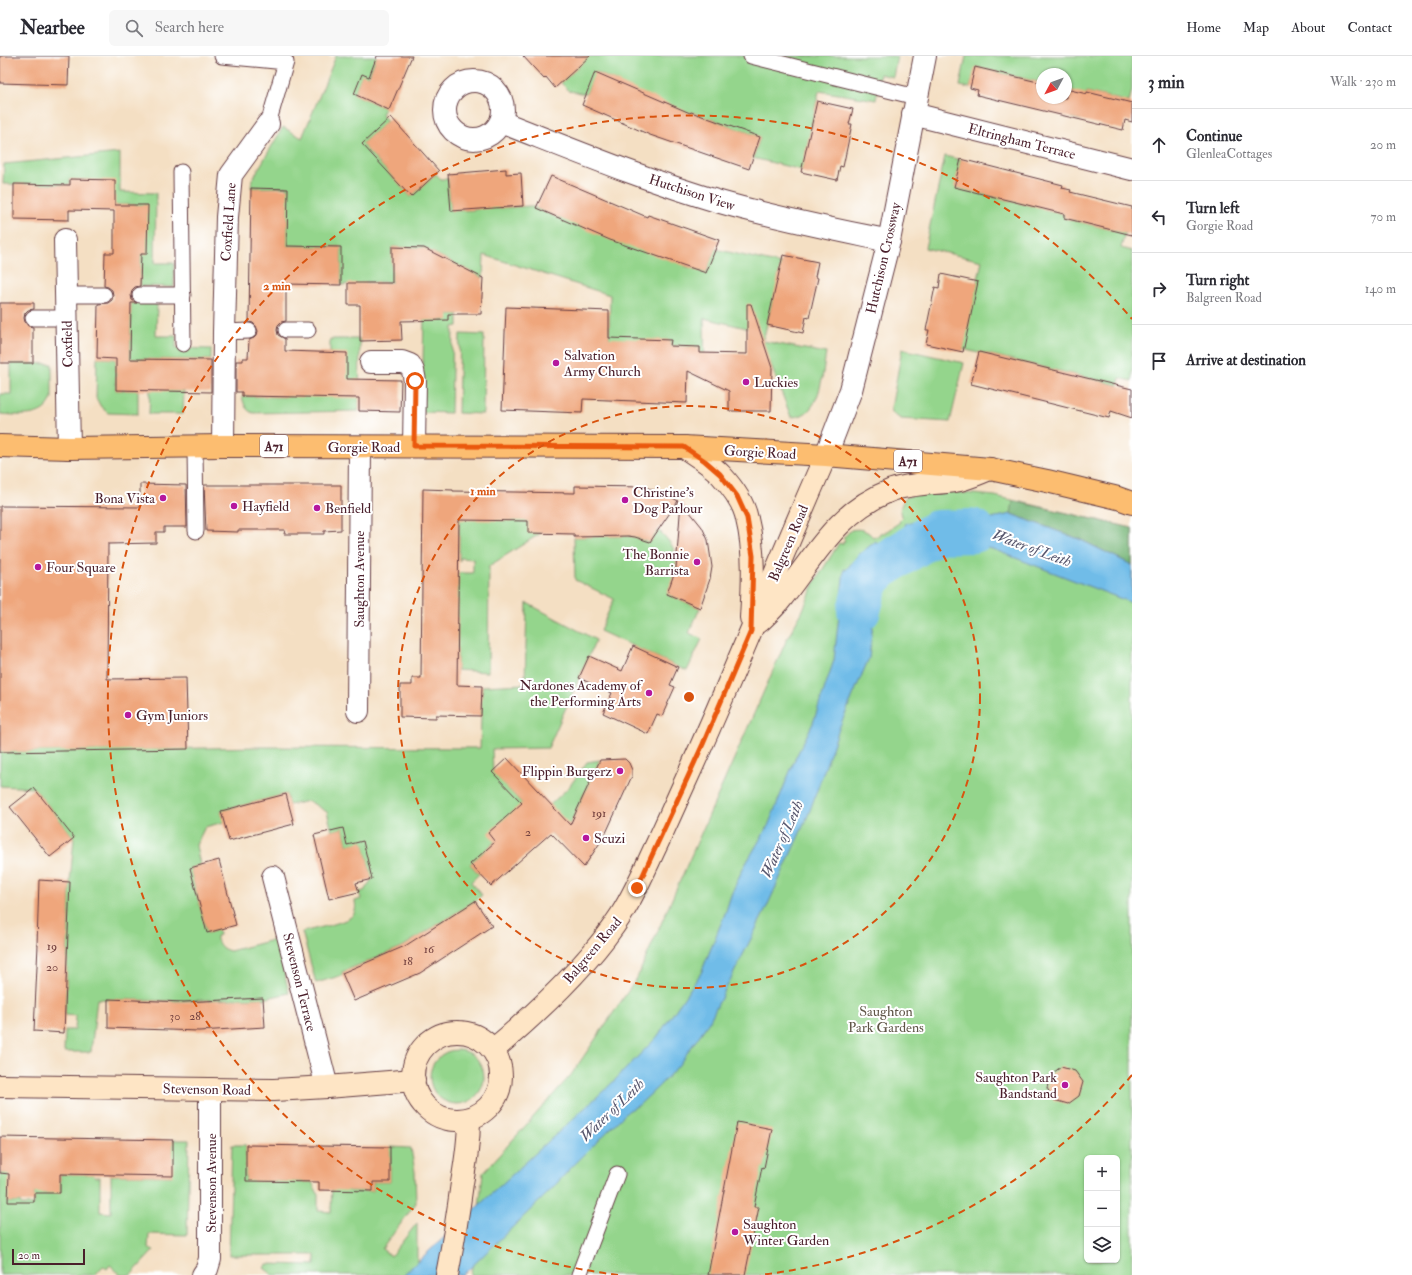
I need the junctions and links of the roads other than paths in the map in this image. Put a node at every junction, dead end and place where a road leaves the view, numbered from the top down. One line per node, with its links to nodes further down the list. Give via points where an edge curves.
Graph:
1 (222, 56): 6 (lane, via 286,62)
2 (751, 56): 4 (lane)
3 (925, 56): 4 (street, Hutchison Crossway)
4 (915, 105): 7 (street, Eltringham Terrace); 10 (street, Hutchison Crossway)
5 (501, 122): 10 (street, Hutchison View, via 662,184 720,202)
6 (268, 124): 20 (street, Coxfield Lane, via 231,175 227,217)
7 (1132, 168)
8 (181, 172): 14 (lane)
9 (65, 240): 11 (street, Coxfield)
10 (889, 241): 30 (street, Hutchison Crossway, via 851,390)
11 (66, 295): 12 (lane); 16 (street, Coxfield)
12 (104, 295)
13 (140, 295): 14 (lane)
14 (182, 295): 21 (lane)
15 (33, 318): 16 (lane)
16 (66, 318): 29 (street, Coxfield)
17 (286, 330): 18 (lane)
18 (308, 330)
19 (249, 331): 20 (lane)
20 (224, 332): 25 (street, Coxfield Lane)
21 (183, 344)
22 (371, 362): 26 (street, via 402,362 410,365 414,371)
23 (0, 446): 29 (main road, Gorgie Road / A71)
24 (195, 446): 25 (main road, Gorgie Road / A71); 29 (main road, Gorgie Road / A71); 33 (lane)
25 (223, 446): 27 (main road, Gorgie Road / A71)
26 (414, 446): 27 (main road, Gorgie Road / A71); 28 (main road, Gorgie Road / A71)
27 (360, 447): 35 (street, Saughton Avenue)
28 (684, 447): 30 (main road, Gorgie Road / A71); 34 (street, Balgreen Road, via 720,474 737,496 747,518 753,556)
29 (69, 448)
30 (826, 455): 31 (main road, Gorgie Road / A71); 34 (street, Balgreen Road)
31 (990, 469): 32 (main road, Gorgie Road / A71); 34 (street, via 956,481 905,486 859,507 818,548 780,600)
32 (1132, 503)
33 (196, 531)
34 (751, 631): 37 (street, Balgreen Road, via 703,744 637,888 621,915 603,941 556,993)
35 (358, 711)
36 (273, 877): 40 (street, Stevenson Terrace)
37 (493, 1050): 38 (street, via 473,1035 448,1033 426,1045 414,1067); 42 (street, via 499,1061 501,1085 490,1106)
38 (414, 1080): 40 (street, Stevenson Road); 42 (street, via 423,1104 432,1112 444,1118)
39 (0, 1086): 41 (street, Stevenson Road)
40 (327, 1087): 41 (street, Stevenson Road, via 274,1090)
41 (210, 1089): 44 (street, Stevenson Avenue, via 210,1259)
42 (470, 1119): 45 (street, via 457,1225)
43 (617, 1174): 46 (lane)
44 (203, 1275)
45 (447, 1275)
46 (579, 1275)

